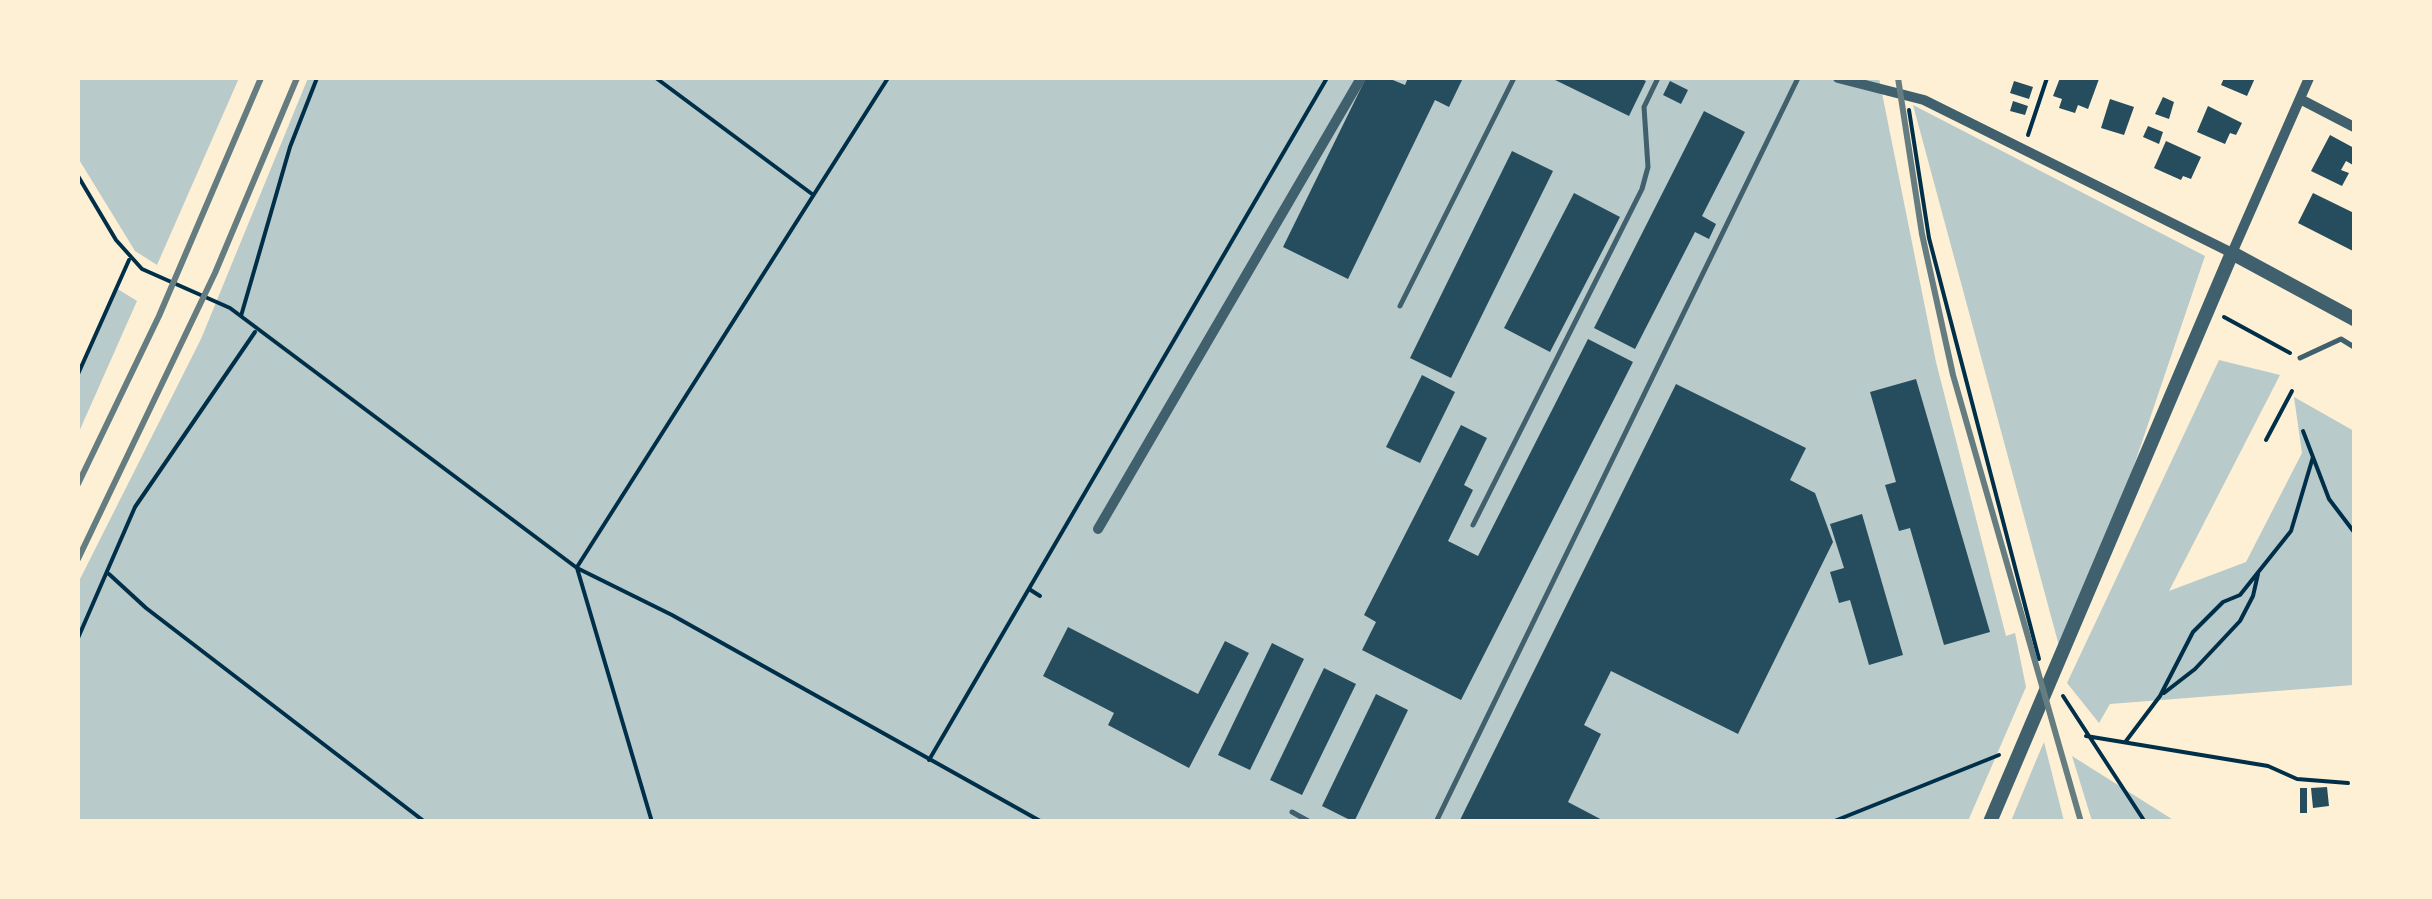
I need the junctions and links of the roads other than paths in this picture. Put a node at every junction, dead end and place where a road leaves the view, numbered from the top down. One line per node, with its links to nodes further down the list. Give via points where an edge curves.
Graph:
1 (1360, 78): 15 (street)
2 (1514, 78): 10 (lane)
3 (1658, 78): 14 (lane, via 1644,107 1648,166 1642,189)
4 (1798, 78): 18 (lane)
5 (1838, 78): 9 (street, via 1907,96 2023,146)
6 (2309, 78): 7 (street)
7 (2300, 99): 8 (street); 9 (street)
8 (2354, 127)
9 (2232, 252): 11 (street); 19 (street)
10 (1400, 306)
11 (2354, 319)
12 (2354, 347): 13 (lane, via 2340,340)
13 (2300, 358)
14 (1473, 525)
15 (1098, 528)
16 (1292, 812): 17 (lane)
17 (1310, 822)
18 (1436, 822)
19 (1990, 822)

